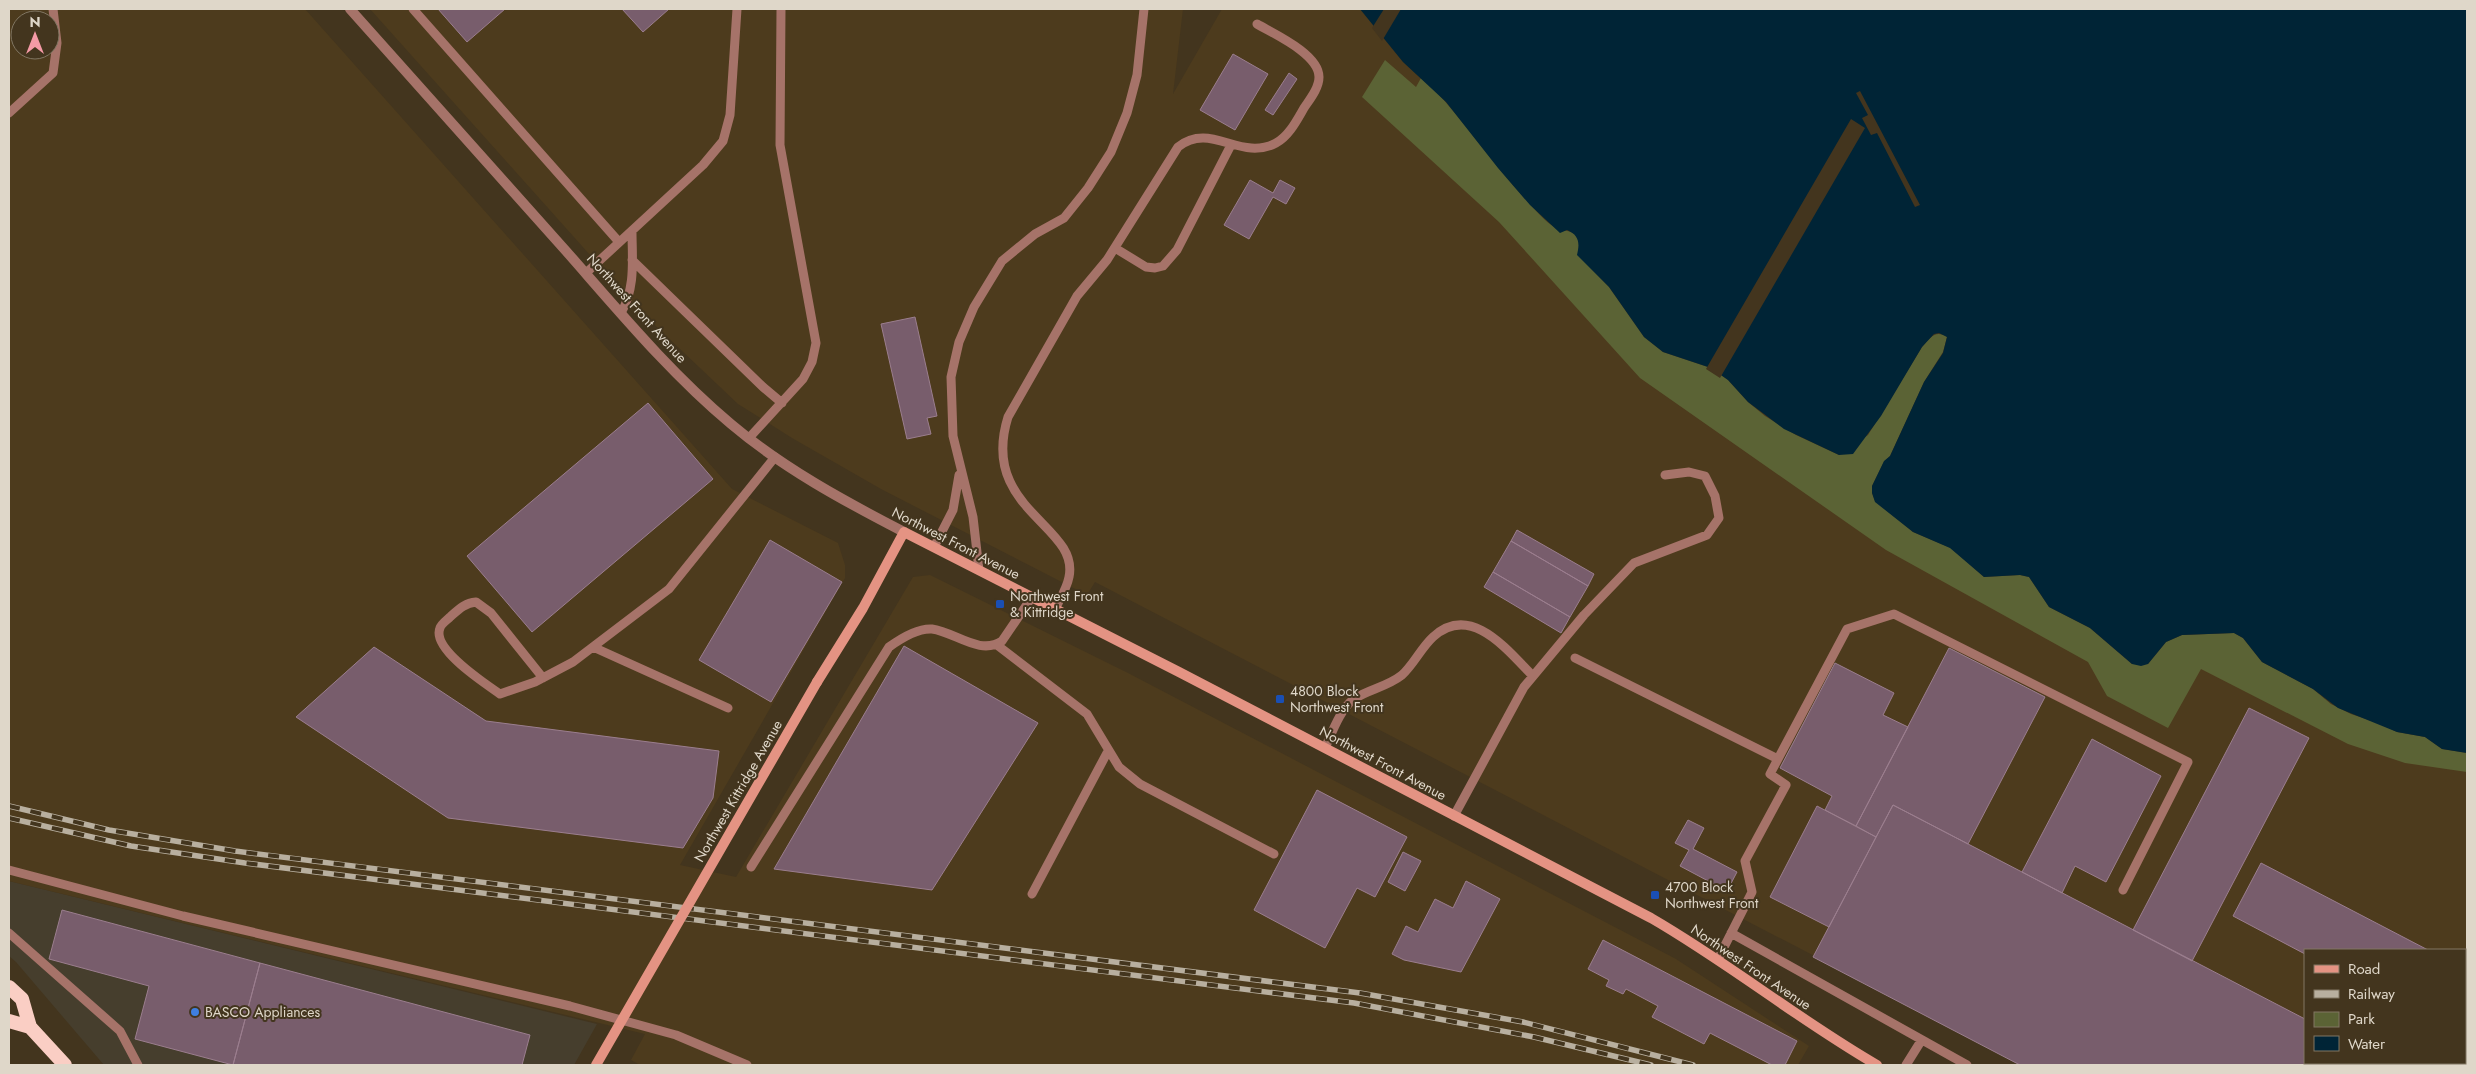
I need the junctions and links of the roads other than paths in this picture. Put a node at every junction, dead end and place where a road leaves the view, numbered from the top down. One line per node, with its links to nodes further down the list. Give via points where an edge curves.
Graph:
1 (53, 9): 8 (lane, via 57,43 53,73)
2 (350, 9): 14 (street, Northwest Front Avenue)
3 (413, 9): 11 (lane)
4 (737, 9): 10 (lane, via 730,115 722,141 703,165)
5 (781, 9): 16 (lane, via 780,145 816,343 812,362 803,379)
6 (1144, 9): 19 (lane, via 1137,75 1112,152 1064,218 1035,234 1002,261 974,307 959,342 951,377 953,436)
7 (1257, 24): 9 (lane, via 1309,57 1319,77 1315,90 1278,142 1262,149)
8 (9, 113)
9 (1231, 145): 12 (lane, via 1198,137 1178,147); 12 (lane, via 1177,250 1167,262 1155,268 1146,267)
10 (632, 231): 11 (lane); 13 (lane)
11 (619, 242): 14 (lane)
12 (1115, 248): 25 (lane, via 1077,296 1014,404 1004,430 1002,454 1009,484 1057,539 1068,560 1069,576)
13 (632, 260): 15 (lane, via 630,294); 16 (lane)
14 (586, 273): 15 (street, Northwest Front Avenue)
15 (622, 313): 17 (street, Northwest Front Avenue, via 695,392)
16 (782, 403): 17 (lane)
17 (748, 438): 18 (street, Northwest Front Avenue)
18 (775, 457): 21 (street, Northwest Front Avenue, via 848,503); 27 (lane, via 669,589)
19 (959, 463): 22 (lane, via 956,499); 23 (lane, via 973,517)
20 (1665, 475): 29 (lane, via 1689,472 1705,476 1716,496 1719,518 1707,535 1634,563 1584,615)
21 (904, 532): 22 (main road, Northwest Front Avenue); 50 (main road, Northwest Kittridge Avenue, bridge, via 863,608)
22 (934, 547): 23 (main road, Northwest Front Avenue)
23 (979, 570): 24 (main road, Northwest Front Avenue)
24 (1032, 597): 25 (main road, Northwest Front Avenue); 26 (lane)
25 (1055, 609): 32 (main road, Northwest Front Avenue)
26 (997, 645): 33 (lane, via 1087,714); 37 (lane, via 981,646 933,629 902,638 889,647)
27 (593, 647): 30 (lane); 31 (lane)
28 (1575, 658): 34 (lane)
29 (1533, 676): 32 (lane, via 1486,632 1470,625 1451,626 1424,646 1403,674 1388,685 1353,700); 35 (lane)
30 (543, 678): 30 (lane, via 500,694 467,672 443,644 440,627 461,607 476,602 491,613)
31 (728, 708)
32 (1325, 748): 35 (main road, Northwest Front Avenue)
33 (1108, 751): 36 (lane, via 1119,767 1140,784); 40 (lane)
34 (1778, 759): 39 (lane, via 1847,629 1894,614 2188,762); 41 (lane, via 1770,774 1786,785 1745,861 1752,892)
35 (1454, 816): 43 (main road, Northwest Front Avenue, via 1651,918)
36 (1274, 854)
37 (751, 867)
38 (9, 870): 51 (lane, via 183,916 570,1006 676,1035)
39 (2123, 890)
40 (1032, 894)
41 (1730, 932): 43 (lane); 47 (lane)
42 (9, 933): 49 (lane, via 120,1031)
43 (1718, 959): 52 (main road, Northwest Front Avenue, via 1799,1017)
44 (9, 987): 46 (highway, via 22,999)
45 (9, 1021): 46 (highway)
46 (30, 1027): 48 (highway)
47 (1921, 1041): 53 (lane); 54 (lane)
48 (65, 1065)
49 (138, 1065)
50 (596, 1065)
51 (747, 1065)
52 (1877, 1065)
53 (1906, 1065)
54 (1966, 1065)

